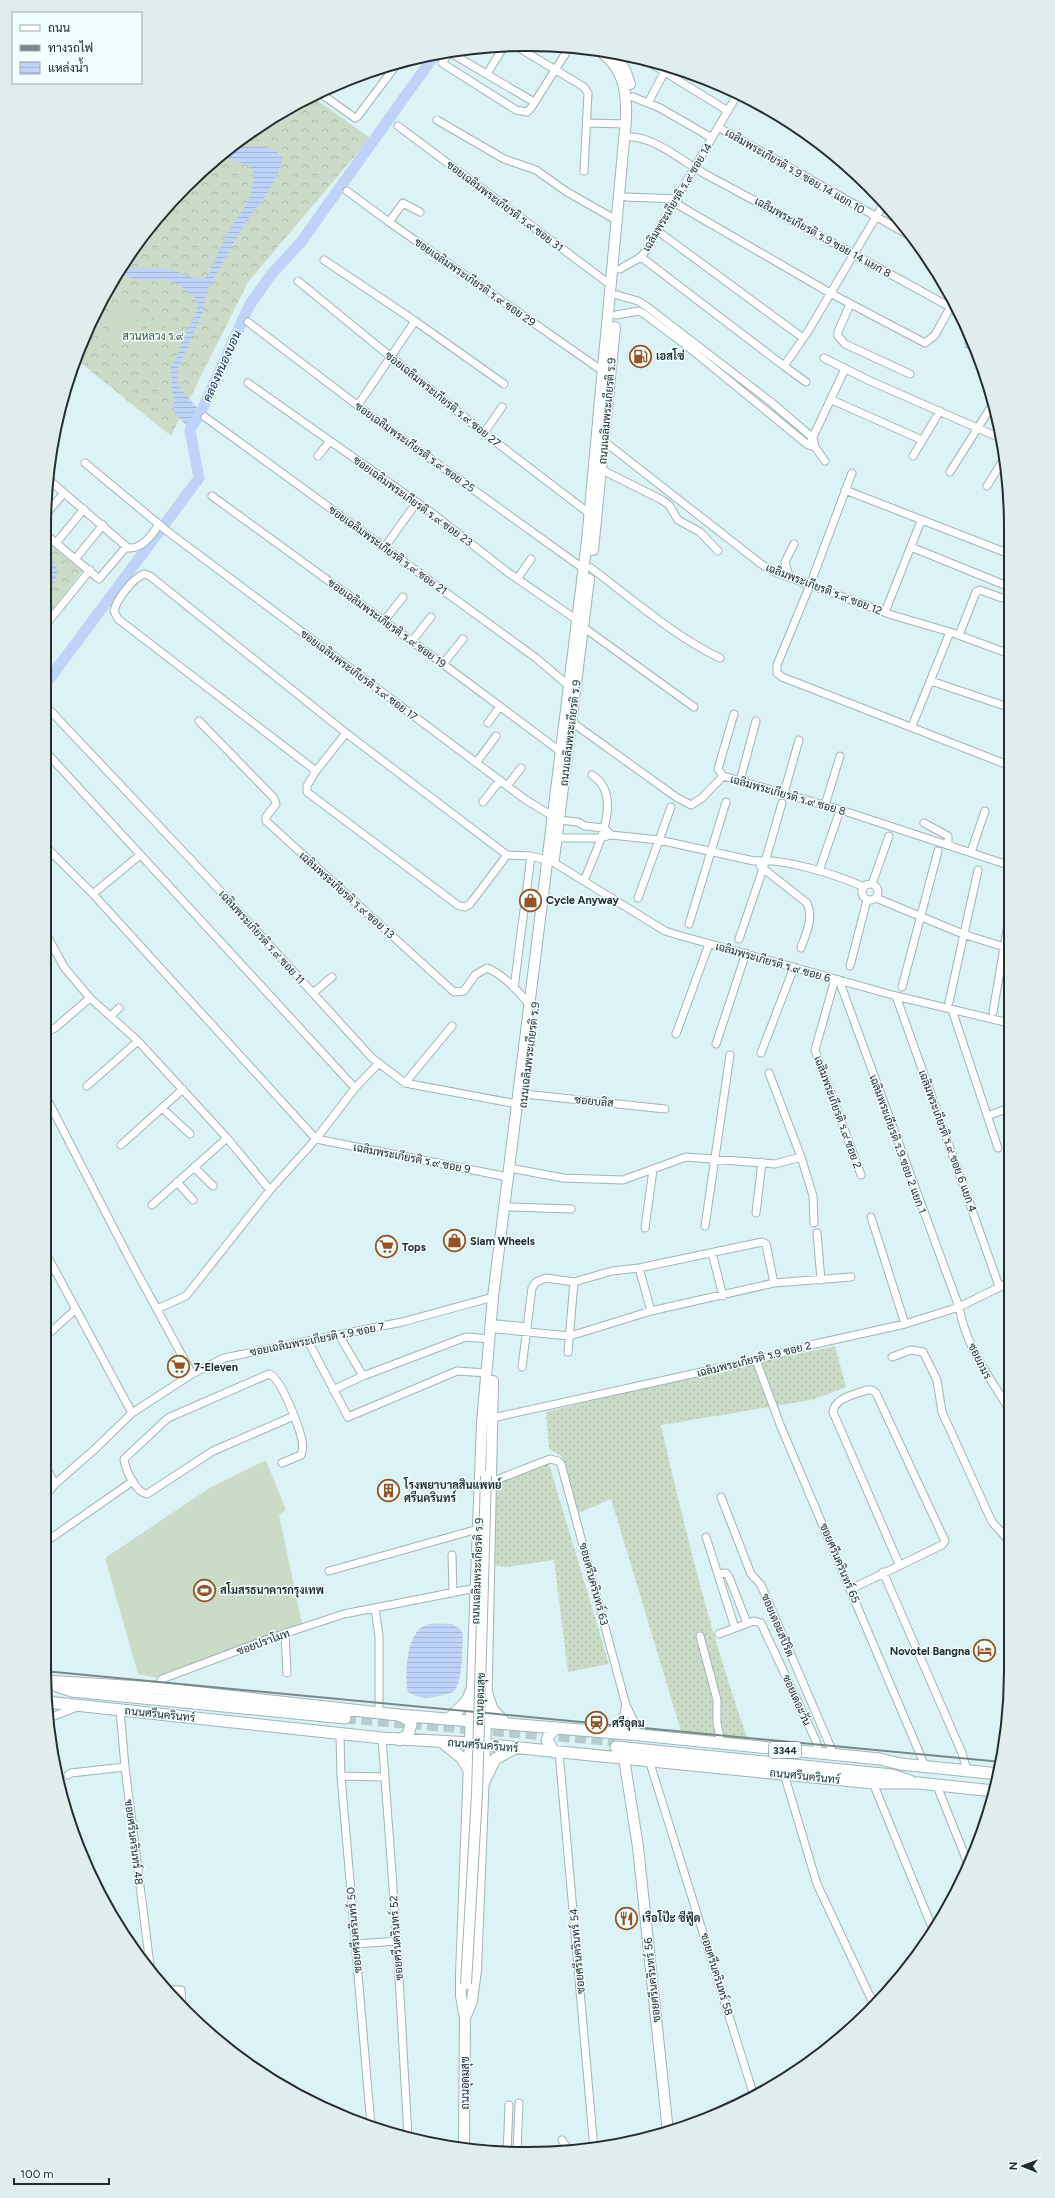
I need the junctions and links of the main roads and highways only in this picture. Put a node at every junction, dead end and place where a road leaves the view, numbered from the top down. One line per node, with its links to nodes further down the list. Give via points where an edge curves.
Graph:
1 (607, 58): 3 (main road, ถนนเฉลิมพระเกียรติ ร.9, via 615,66 624,84 627,100)
2 (618, 60): 3 (main road, ถนนเฉลิมพระเกียรติ ร.9, via 625,70 633,97 620,268)
3 (615, 291): 4 (main road, ถนนเฉลิมพระเกียรติ ร.9, via 604,372); 4 (main road, ถนนเฉลิมพระเกียรติ ร.9, via 616,314 605,442)
4 (587, 568): 5 (main road, ถนนเฉลิมพระเกียรติ ร.9)
5 (580, 624): 6 (main road, ถนนเฉลิมพระเกียรติ ร.9, via 560,752); 6 (main road, ถนนเฉลิมพระเกียรติ ร.9, via 573,722)
6 (556, 818): 7 (main road, ถนนเฉลิมพระเกียรติ ร.9); 7 (main road, ถนนเฉลิมพระเกียรติ ร.9, via 557,838)
7 (550, 862): 8 (main road, ถนนเฉลิมพระเกียรติ ร.9); 8 (main road, ถนนเฉลิมพระเกียรติ ร.9, via 529,1004)
8 (527, 1042): 9 (main road, ถนนเฉลิมพระเกียรติ ร.9)
9 (522, 1089): 10 (main road, ถนนเฉลิมพระเกียรติ ร.9); 10 (main road, ถนนเฉลิมพระเกียรติ ร.9, via 517,1104)
10 (512, 1175): 11 (main road, ถนนเฉลิมพระเกียรติ ร.9); 11 (main road, ถนนเฉลิมพระเกียรติ ร.9, via 511,1207)
11 (504, 1239): 12 (main road, ถนนเฉลิมพระเกียรติ ร.9)
12 (499, 1275): 13 (main road, ถนนเฉลิมพระเกียรติ ร.9, via 493,1297); 14 (main road, ถนนเฉลิมพระเกียรติ ร.9)
13 (485, 1398): 15 (main road, ถนนเฉลิมพระเกียรติ ร.9); 17 (main road, ถนนเฉลิมพระเกียรติ ร.9)
14 (492, 1418): 15 (main road, ถนนเฉลิมพระเกียรติ ร.9); 16 (main road, ถนนเฉลิมพระเกียรติ ร.9)
15 (487, 1446): 16 (main road, ถนนเฉลิมพระเกียรติ ร.9)
16 (489, 1479): 18 (main road, ถนนเฉลิมพระเกียรติ ร.9); 48 (main road, ถนนอุดมสุข, bridge)
17 (474, 1663): 18 (main road, via 475,1669 480,1673 485,1670); 21 (main road, ถนนเฉลิมพระเกียรติ ร.9)
18 (487, 1663): 22 (main road, ถนนเฉลิมพระเกียรติ ร.9)
19 (51, 1681): 25 (main road, ถนนศรีนครินทร์, via 156,1688)
20 (51, 1683): 30 (main road, ถนนศรีนครินทร์, via 72,1691)
21 (472, 1689): 26 (main road, via 464,1705); 27 (main road, ถนนเฉลิมพระเกียรติ ร.9)
22 (487, 1694): 28 (main road, ถนนเฉลิมพระเกียรติ ร.9); 29 (main road, via 492,1709)
23 (52, 1700): 30 (main road, ถนนศรีนครินทร์, via 72,1698)
24 (52, 1702): 30 (main road, ถนนศรีนครินทร์, via 120,1710)
25 (398, 1714): 26 (main road, ถนนศรีนครินทร์); 32 (main road, via 411,1724 408,1735)
26 (449, 1719): 27 (main road, ถนนศรีนครินทร์)
27 (472, 1721): 28 (main road, ถนนศรีนครินทร์); 35 (main road, ถนนอุดมสุข)
28 (486, 1722): 29 (main road, ถนนศรีนครินทร์); 36 (main road, ถนนอุดมสุข)
29 (506, 1724): 31 (main road, ถนนศรีนครินทร์)
30 (343, 1726): 32 (main road, ถนนศรีนครินทร์, via 382,1738)
31 (556, 1728): 33 (main road, ถนนศรีนครินทร์ / 3344, via 572,1729); 38 (main road, via 547,1740)
32 (399, 1740): 34 (main road, ถนนศรีนครินทร์)
33 (618, 1740): 40 (main road, ถนนศรีนครินทร์ / 3344, via 880,1767); 40 (main road, ถนนศรีนครินทร์ / 3344, via 640,1735 880,1759); 44 (main road, ถนนศรีนครินทร์ / 3344, via 892,1775)
34 (442, 1742): 35 (main road, ถนนศรีนครินทร์); 41 (main road, via 454,1750)
35 (471, 1743): 36 (main road, ถนนศรีนครินทร์); 41 (main road, ถนนอุดมสุข)
36 (485, 1745): 37 (main road, ถนนศรีนครินทร์); 43 (main road, ถนนอุดมสุข)
37 (515, 1748): 38 (main road, ถนนศรีนครินทร์); 43 (main road, via 495,1759)
38 (561, 1752): 39 (main road, ถนนศรีนครินทร์ / 3344)
39 (624, 1758): 44 (main road, ถนนศรีนครินทร์ / 3344, via 873,1782); 49 (main road, ซอยศรีนครินทร์ 56, via 638,1847)
40 (900, 1764): 42 (main road, ถนนศรีนครินทร์ / 3344)
41 (470, 1772): 46 (main road, ถนนอุดมสุข)
42 (993, 1773)
43 (484, 1782): 47 (main road, ถนนอุดมสุข)
44 (918, 1783): 45 (main road, ถนนศรีนครินทร์ / 3344)
45 (989, 1791)
46 (468, 1836): 47 (main road, via 475,1830); 48 (main road, ถนนอุดมสุข, via 461,1996)
47 (481, 1837): 48 (main road, ถนนอุดมสุข, via 476,1970 472,2001)
48 (465, 2018): 50 (main road, ถนนอุดมสุข)
49 (667, 2126)
50 (464, 2143)

